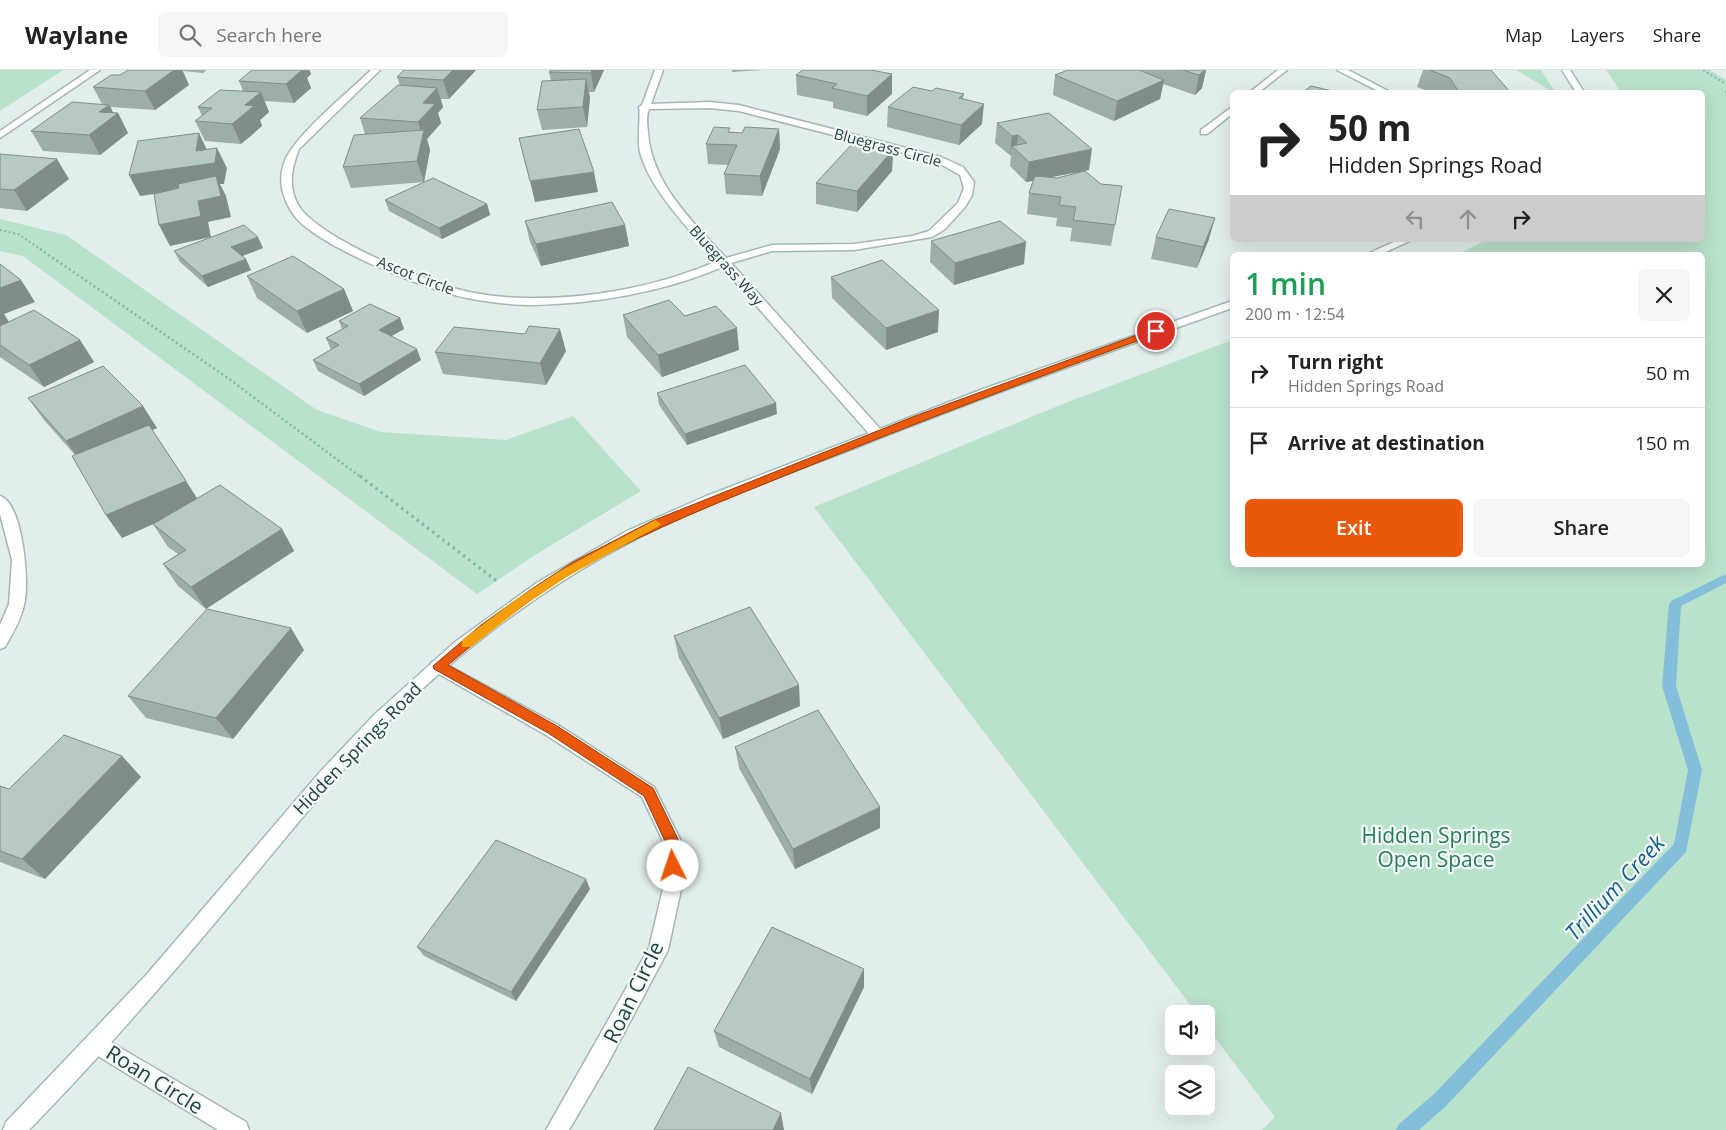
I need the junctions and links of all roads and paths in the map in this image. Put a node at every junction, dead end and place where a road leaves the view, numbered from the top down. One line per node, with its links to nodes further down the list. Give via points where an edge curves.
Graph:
1 (96, 70): 17 (street)
2 (376, 70): 21 (street, Ascot Circle, via 294,148 288,162 286,190 291,203 304,220 326,237 428,283 502,301 585,299 687,277)
3 (659, 70): 14 (street, Bluegrass Way)
4 (1283, 70): 9 (street)
5 (1341, 70): 10 (street)
6 (1566, 70): 11 (street)
7 (1704, 70): 8 (path)
8 (1726, 84)
9 (1257, 90)
10 (1382, 90)
11 (1579, 90)
12 (1726, 91): 13 (path)
13 (1726, 96)
14 (644, 107): 21 (street, Bluegrass Way, via 644,151 651,170 681,214); 21 (street, Bluegrass Circle, via 709,105 753,111 938,159 967,176 968,194 944,225 932,234 851,247 786,246 759,250)
15 (1230, 112): 16 (street)
16 (1204, 132)
17 (0, 135)
18 (0, 230): 25 (path, via 18,234 225,376)
19 (1402, 242): 20 (street)
20 (1377, 252)
21 (724, 263): 23 (street, Bluegrass Way)
22 (1230, 305): 23 (street, Hidden Springs Road)
23 (877, 434): 25 (street, Hidden Springs Road, via 656,524 577,565)
24 (0, 502): 26 (street, via 5,507 19,560 17,604)
25 (522, 601): 27 (street, Hidden Springs Road)
26 (0, 643)
27 (438, 666): 28 (street, Hidden Springs Road, via 325,777 197,931); 31 (street, Roan Circle, via 552,730 648,792 671,839 674,880 658,950)
28 (97, 1044): 29 (street, Hidden Springs Road); 30 (street, Roan Circle)
29 (14, 1130)
30 (238, 1130)
31 (557, 1130)

